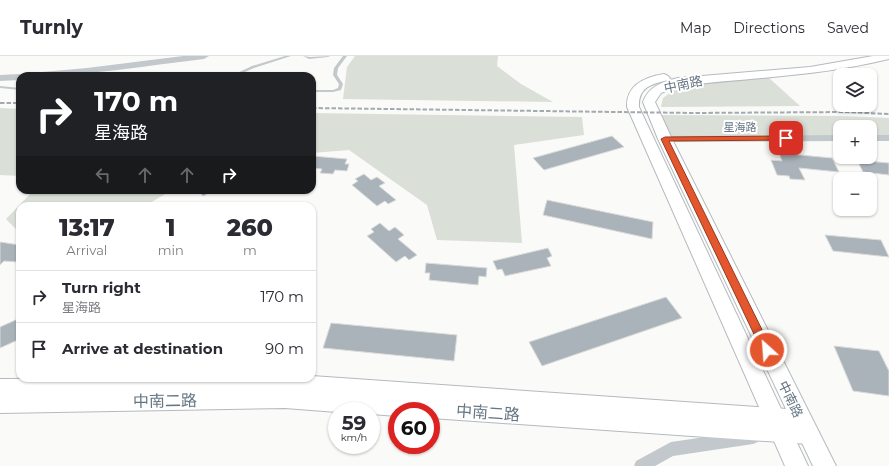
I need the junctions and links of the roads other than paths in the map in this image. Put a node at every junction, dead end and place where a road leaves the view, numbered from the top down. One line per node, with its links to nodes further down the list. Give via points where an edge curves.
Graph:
1 (204, 56): 8 (street)
2 (289, 56): 9 (lane)
3 (305, 56): 4 (lane)
4 (328, 56)
5 (345, 56): 14 (lane, via 336,68 335,76 341,84 340,88 333,91)
6 (859, 56): 20 (main road, 中南路, via 811,64 661,78 638,89 633,97 632,107 639,124)
7 (887, 56): 18 (main road, 中南路, via 866,62 667,85 653,93 649,102)
8 (74, 72)
9 (242, 72)
10 (16, 77): 11 (street)
11 (0, 78)
12 (0, 88): 13 (lane)
13 (16, 89)
14 (316, 91)
15 (833, 138): 18 (street, 星海路)
16 (877, 138): 17 (street)
17 (889, 138)
18 (665, 139): 21 (main road, 中南路)
19 (6, 390): 20 (main road, 中南二路, via 285,400)
20 (778, 426): 21 (main road, 中南二路); 22 (street, via 671,449); 23 (main road, 中南路)
21 (805, 427): 24 (main road, 中南路)
22 (641, 466)
23 (797, 466)
24 (825, 466)

